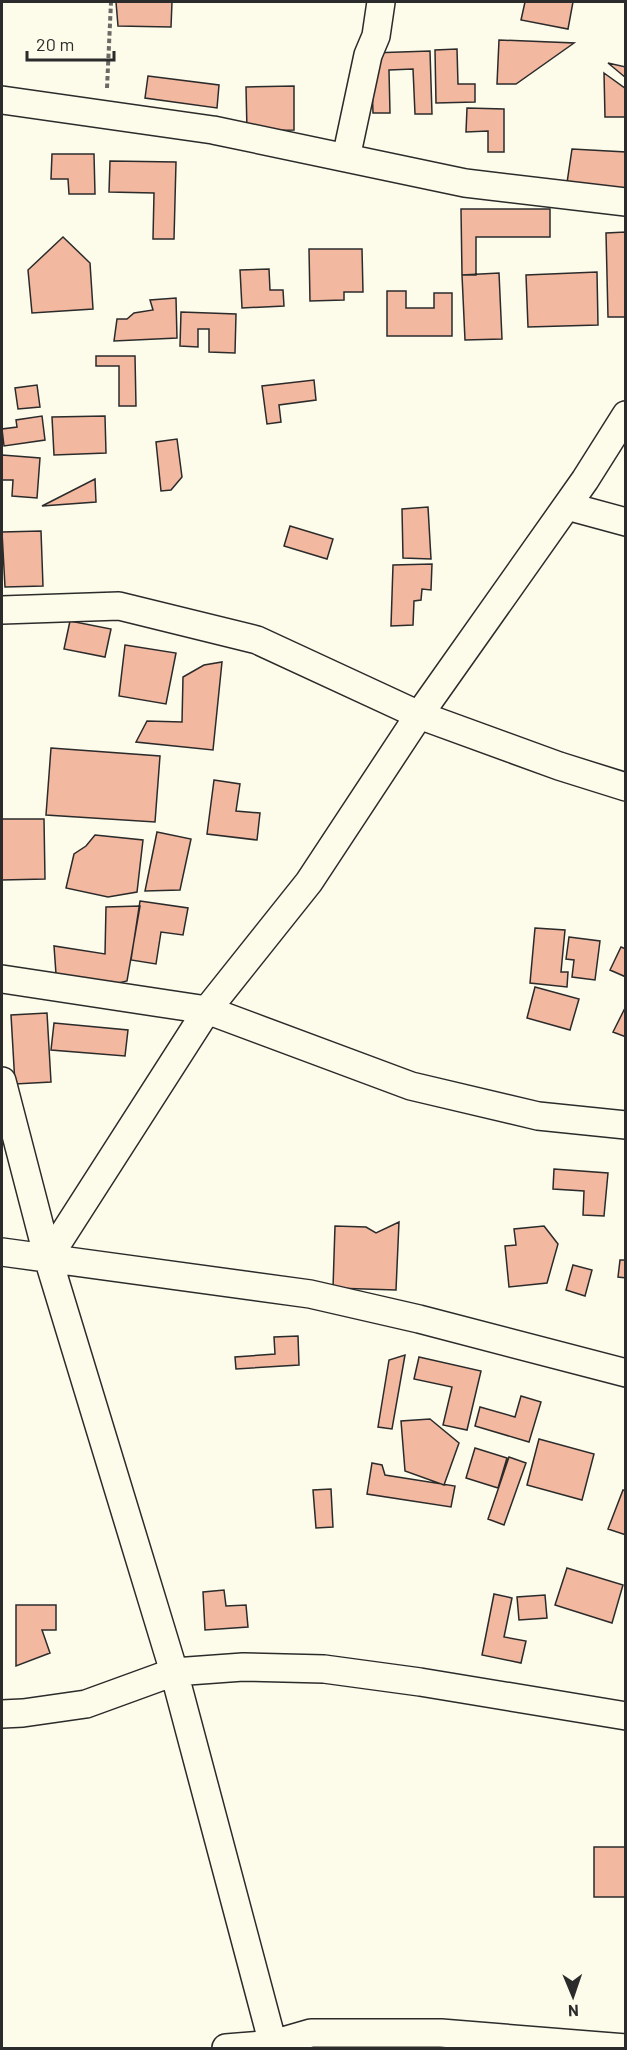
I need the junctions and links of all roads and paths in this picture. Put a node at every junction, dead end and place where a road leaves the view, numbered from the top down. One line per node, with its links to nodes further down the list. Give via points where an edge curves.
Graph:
1 (111, 2): 4 (path)
2 (381, 2): 5 (street)
3 (2, 100): 4 (street)
4 (106, 115): 5 (street, via 213,130)
5 (346, 158): 6 (street, via 465,183)
6 (626, 201)
7 (626, 416): 8 (street)
8 (567, 506): 9 (street); 11 (street)
9 (626, 522)
10 (2, 610): 11 (street, via 119,606 257,640)
11 (419, 715): 12 (street); 14 (street, via 309,882)
12 (626, 787)
13 (2, 979): 14 (street)
14 (207, 1010): 16 (street, via 411,1086 538,1116); 18 (street)
15 (2, 1081): 18 (street)
16 (626, 1125)
17 (2, 1252): 18 (street)
18 (48, 1258): 19 (street, via 310,1294); 20 (street)
19 (626, 1373)
20 (174, 1672): 21 (street, via 86,1704); 22 (street, via 243,1667 324,1669); 23 (street)
21 (2, 1714)
22 (626, 1716)
23 (273, 2046): 24 (street, via 311,2033 429,2033); 25 (street)
24 (626, 2048)
25 (226, 2049)

